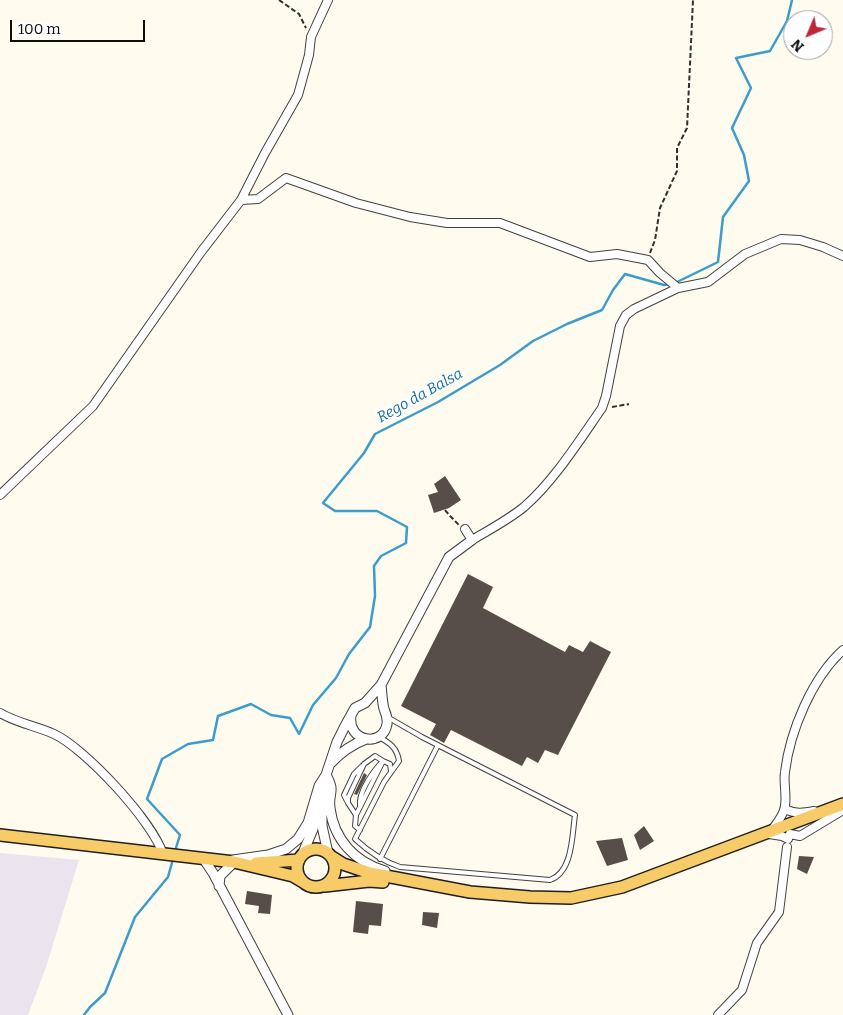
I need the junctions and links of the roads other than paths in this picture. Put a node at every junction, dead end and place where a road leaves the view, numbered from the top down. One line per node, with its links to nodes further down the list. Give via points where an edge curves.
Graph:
1 (328, 0): 2 (street, via 311,37 298,96)
2 (241, 200): 4 (street, via 258,199 286,178 356,203 410,217 447,223 500,223 590,257 617,254 648,260); 5 (street, via 93,406)
3 (843, 256): 4 (street, via 800,240 781,239 745,254 708,282)
4 (678, 288): 7 (street, via 626,316 620,326 602,408 544,488 517,512)
5 (0, 495)
6 (465, 530): 7 (street)
7 (472, 540): 9 (street, via 449,557)
8 (843, 650): 22 (street, via 830,662 803,707 785,772)
9 (381, 685): 10 (street); 13 (street)
10 (365, 702): 12 (street); 13 (street, via 376,704)
11 (0, 713): 28 (street, via 54,734 76,747 131,804 159,842)
12 (352, 713): 15 (street, via 353,730); 18 (street)
13 (386, 714): 14 (street, via 387,724); 16 (lane)
14 (379, 736): 15 (street); 19 (lane, via 393,745 398,753 399,761)
15 (366, 739): 18 (street, via 338,755)
16 (438, 745): 32 (lane); 32 (lane, via 575,815 568,860 562,873 550,880 400,867)
17 (383, 761): 19 (lane, via 390,764); 23 (lane); 23 (lane, via 374,756 364,764 348,798)
18 (329, 765): 20 (street)
19 (390, 774): 24 (lane)
20 (326, 775): 29 (street, via 322,826); 30 (street, via 313,829); 33 (street, via 319,786 308,823 298,839 286,849); 35 (street, via 332,785 330,806 339,839 371,867)
21 (841, 807): 22 (street, via 801,813); 26 (main road); 26 (street)
22 (785, 809): 25 (street)
23 (356, 815): 24 (lane, via 354,823)
24 (360, 830): 32 (lane, via 356,839)
25 (771, 830): 26 (main road); 26 (street, via 782,836); 35 (main road, via 622,887 571,898 478,893)
26 (796, 830): 39 (street, via 779,912 757,943 742,990)
27 (0, 835): 28 (main road)
28 (163, 854): 31 (main road)
29 (330, 855): 30 (main road, via 324,850 313,849); 35 (main road, via 343,864 370,873); 37 (main road, via 335,862 334,875)
30 (301, 857): 33 (main road, via 270,863); 34 (main road, via 298,872)
31 (204, 858): 33 (main road); 36 (street)
32 (380, 859)
33 (228, 862): 34 (main road, via 293,876); 36 (street, via 220,876)
34 (304, 882): 37 (main road)
35 (427, 884): 37 (main road, via 368,881)
36 (219, 886): 38 (street)
37 (320, 887)
38 (288, 1015)
39 (718, 1015)

